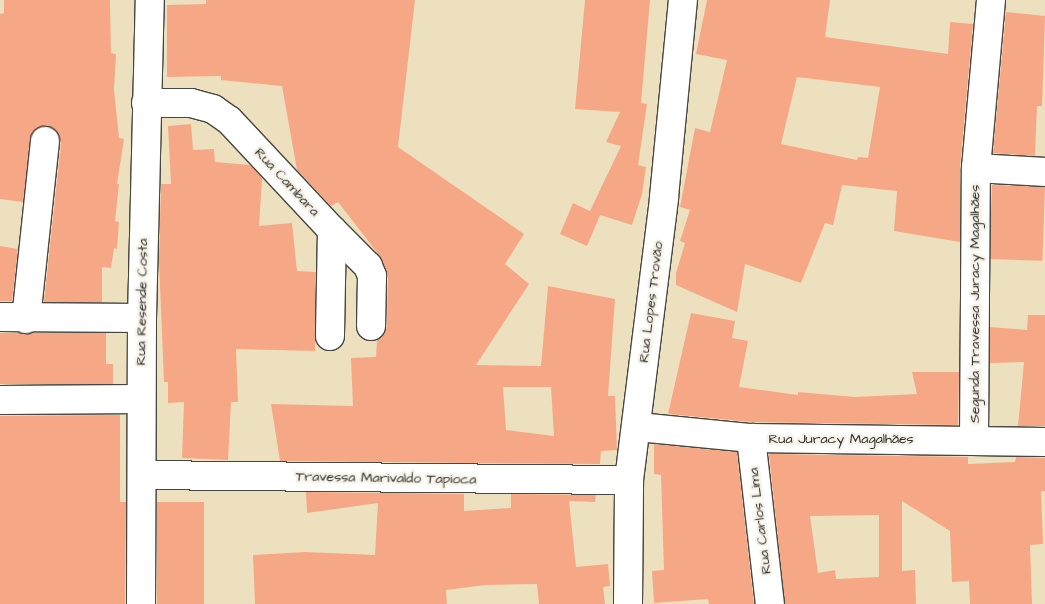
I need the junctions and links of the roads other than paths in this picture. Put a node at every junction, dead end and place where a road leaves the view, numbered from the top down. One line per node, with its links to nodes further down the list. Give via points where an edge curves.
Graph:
1 (150, 0): 4 (street, Rua Resende Costa)
2 (683, 0): 15 (street, Rua Lopes Trovão)
3 (991, 0): 6 (street, Segunda Travessa Juracy Magalhães)
4 (146, 103): 8 (street, Rua Cambara, via 191,103 213,109 229,120); 10 (street, Rua Resende Costa)
5 (45, 141): 9 (street)
6 (976, 168): 7 (street); 17 (street, Segunda Travessa Juracy Magalhães)
7 (1045, 172)
8 (332, 230): 11 (street, Rua Cambara, via 368,266 372,276); 12 (street)
9 (13, 318): 10 (street)
10 (142, 318): 13 (street, Rua Resende Costa)
11 (371, 326)
12 (330, 336)
13 (141, 399): 14 (street); 19 (street, Rua Resende Costa)
14 (0, 400)
15 (638, 427): 16 (street, Rua Juracy Magalhães); 20 (street, Rua Lopes Trovão)
16 (750, 438): 17 (street, Rua Juracy Magalhães); 23 (street, Rua Carlos Lima)
17 (974, 439): 18 (street, Rua Juracy Magalhães)
18 (1045, 442)
19 (142, 475): 20 (street, Travessa Marivaldo Tapioca); 21 (street, Rua Resende Costa)
20 (629, 480): 22 (street, Rua Lopes Trovão)
21 (141, 604)
22 (628, 604)
23 (770, 604)

